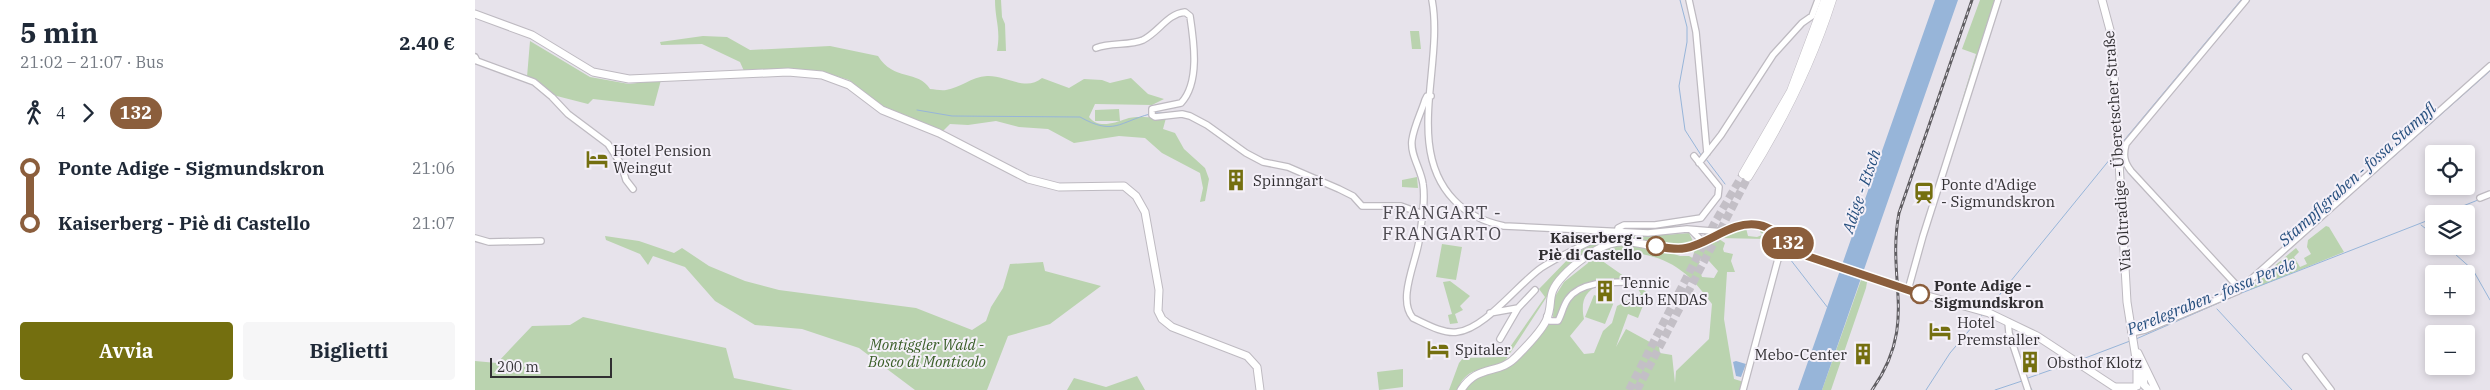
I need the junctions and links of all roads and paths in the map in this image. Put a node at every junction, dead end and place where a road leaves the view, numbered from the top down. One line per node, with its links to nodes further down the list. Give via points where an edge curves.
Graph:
1 (1432, 0): 15 (street, via 1435,30)
2 (1689, 0): 17 (street, via 1696,32)
3 (1818, 0): 17 (street, via 1815,12 1773,55)
4 (1825, 0): 14 (highway, via 1791,91 1745,175)
5 (1998, 0): 33 (street)
6 (2102, 0): 39 (main road, Via Oltradige - Überetscher Straße, via 2113,56 2127,302)
7 (2246, 0): 31 (street, via 2125,144 2124,152 2125,163 2131,171)
8 (1834, 2): 14 (highway)
9 (475, 14): 43 (main road, via 529,34 580,66 611,77 629,79 789,72 837,78 882,110 939,133 1028,179 1059,186 1124,186 1136,196 1145,212 1161,319 1172,327 1247,356 1257,367)
10 (1096, 48): 21 (street, via 1143,40 1175,13 1185,12 1190,16 1191,87 1181,103 1152,112 1155,117 1190,116 1246,154 1263,162 1288,167 1339,189 1353,196 1362,206 1401,206)
11 (1820, 48): 14 (highway, via 1803,87)
12 (475, 57): 18 (street, via 477,61 534,82 552,97 568,114 608,144)
13 (2490, 66): 31 (street)
14 (1795, 94)
15 (1431, 96): 21 (street, via 1425,100 1412,140 1424,187); 22 (street, via 1428,134 1431,161 1446,191 1459,205 1478,218 1504,226)
16 (1694, 156): 17 (street)
17 (1703, 157): 23 (street, via 1720,191 1705,215 1655,225 1624,225)
18 (633, 189)
19 (2490, 194): 20 (street)
20 (2479, 198)
21 (1423, 214): 35 (street, via 1408,284 1410,315 1455,333 1470,328)
22 (1606, 231): 23 (street); 35 (street, via 1541,269)
23 (1618, 231): 25 (street, via 1659,233 1691,230)
24 (1725, 232): 25 (street); 28 (main road); 29 (main road, via 1740,226 1760,226 1775,232)
25 (1701, 234): 28 (street); 28 (street)
26 (475, 238): 27 (street, via 489,242)
27 (541, 241)
28 (1703, 242): 36 (main road, via 1671,249 1621,242 1601,248 1558,281 1550,295)
29 (1794, 249): 33 (main road); 45 (street, via 1778,259)
30 (1626, 282): 36 (street, via 1606,282 1582,288 1568,298 1558,320 1551,321)
31 (2240, 289): 39 (street, via 2145,330)
32 (1535, 290): 34 (street)
33 (1908, 290): 37 (main road, via 1986,311)
34 (1518, 308): 35 (street); 38 (street)
35 (1490, 313)
36 (1547, 316): 44 (main road, via 1512,361 1476,374)
37 (2008, 322): 41 (main road, via 2037,336); 46 (street)
38 (1500, 339)
39 (2134, 342): 42 (main road); 47 (main road)
40 (2306, 357): 48 (street)
41 (2117, 388): 42 (main road)
42 (2140, 388)
43 (1260, 390)
44 (1461, 390)
45 (1743, 390)
46 (2028, 390)
47 (2156, 390)
48 (2331, 390)

